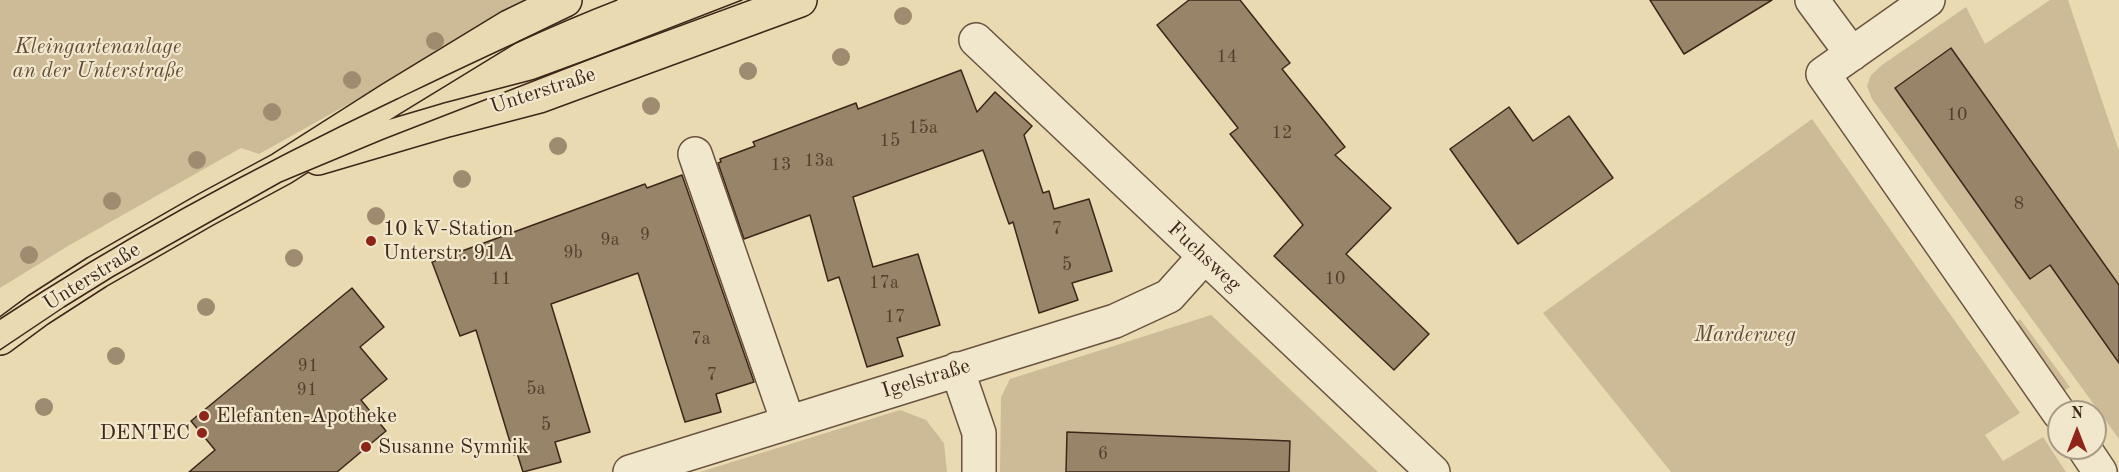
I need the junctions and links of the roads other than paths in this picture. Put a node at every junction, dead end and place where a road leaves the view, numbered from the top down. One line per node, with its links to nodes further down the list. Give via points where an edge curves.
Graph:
1 (566, 0): 8 (main road, Unterstraße, via 508,27)
2 (800, 0): 8 (main road, Unterstraße, via 539,96)
3 (1812, 0): 6 (street)
4 (1928, 0): 6 (street)
5 (976, 40): 9 (street, Fuchsweg)
6 (1852, 54): 12 (street, via 1823,74)
7 (695, 154): 13 (street)
8 (282, 170): 10 (main road, Unterstraße, via 98,272)
9 (1204, 257): 11 (street, Igelstraße, via 1169,296 1115,321); 16 (street, Fuchsweg)
10 (0, 338)
11 (957, 369): 13 (street, Igelstraße); 15 (street, via 979,433)
12 (2050, 400)
13 (788, 422): 14 (street, Igelstraße)
14 (630, 472)
15 (979, 472)
16 (1433, 472)

